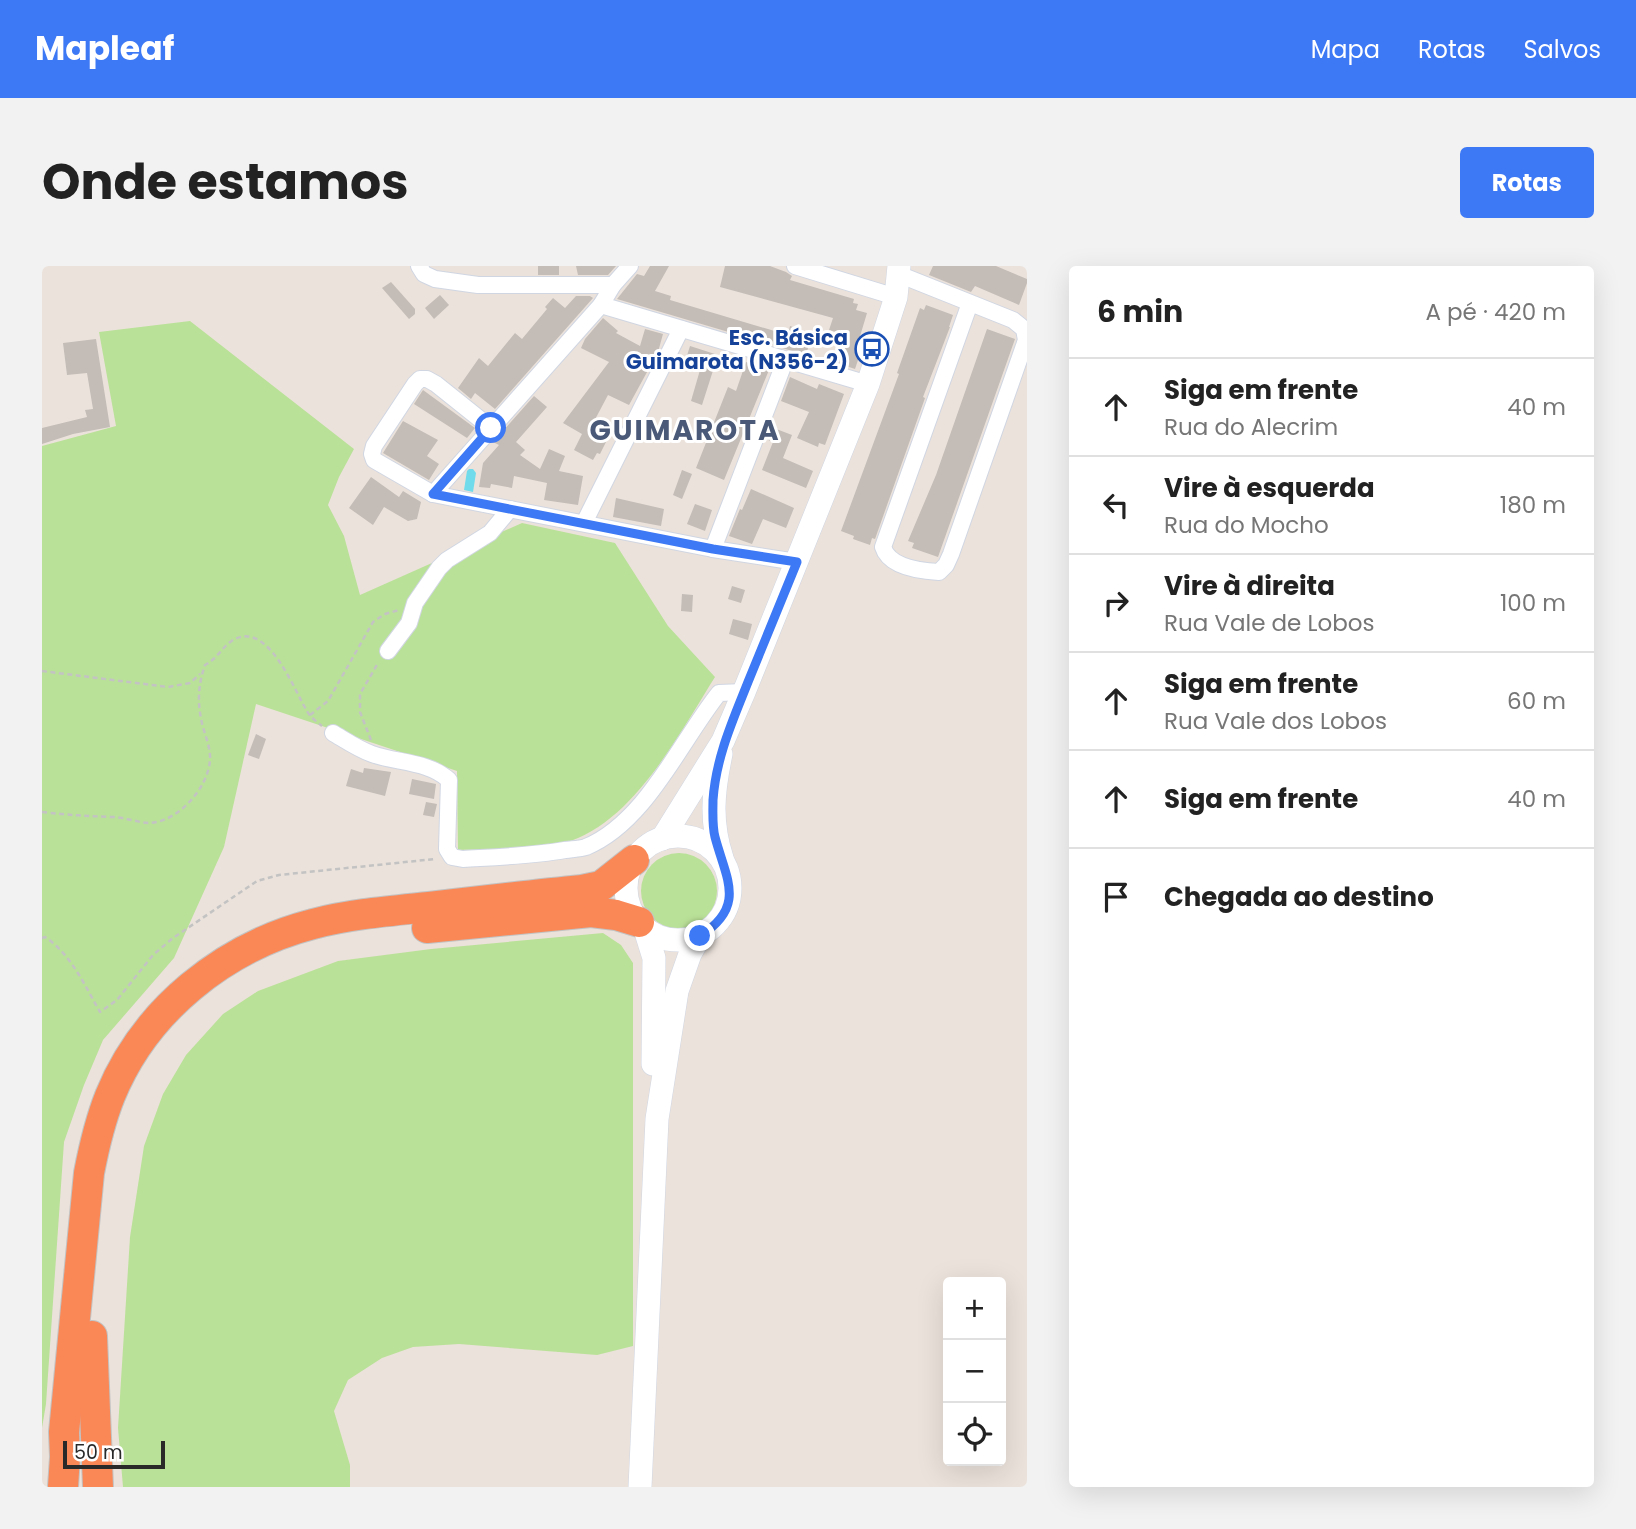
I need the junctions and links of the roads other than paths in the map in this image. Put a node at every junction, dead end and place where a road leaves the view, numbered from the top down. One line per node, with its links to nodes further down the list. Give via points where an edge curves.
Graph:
1 (419, 266): 6 (street, via 435,279 478,285)
2 (630, 266): 6 (street)
3 (795, 266): 4 (street)
4 (825, 271): 5 (street)
5 (898, 279): 7 (street); 11 (main road)
6 (613, 285): 8 (street)
7 (970, 303): 7 (street, via 1013,320 1024,329 1026,340 951,554 939,572 927,572 893,561 883,547)
8 (601, 305): 9 (street); 12 (street)
9 (681, 329): 10 (street); 15 (street)
10 (785, 361): 11 (street); 16 (street)
11 (868, 384): 17 (main road)
12 (491, 428): 13 (street); 13 (street, via 427,379 415,384 372,454 374,460)
13 (433, 494): 14 (street)
14 (510, 509): 15 (street); 18 (street, via 490,533 447,560)
15 (584, 523): 16 (street)
16 (713, 549): 17 (street)
17 (797, 562): 19 (main road)
18 (388, 651)
19 (744, 692): 20 (street, via 719,693 645,800 618,827 585,847 550,853 452,857 447,849 449,780 438,771 371,754); 21 (main road)
20 (333, 733)
21 (723, 741): 22 (main road); 24 (main road, via 713,801 714,834)
22 (662, 839): 23 (main road); 24 (main road, via 697,840)
23 (634, 860): 25 (main road, via 627,899); 29 (highway, via 601,886 582,890 311,925 233,956 176,999 130,1058 98,1132 84,1205)
24 (724, 863): 26 (main road, via 730,898 712,928)
25 (642, 926): 26 (main road, via 671,940); 27 (main road, via 654,958); 28 (highway, via 604,913 573,912 338,938 274,957 213,995 174,1030 126,1108 108,1181)
26 (700, 936): 27 (main road, via 677,991)
27 (657, 1119): 34 (main road)
28 (92, 1336): 32 (highway); 33 (highway)
29 (64, 1432): 30 (highway); 31 (highway)
30 (50, 1487)
31 (63, 1487)
32 (76, 1487)
33 (98, 1487)
34 (640, 1487)

